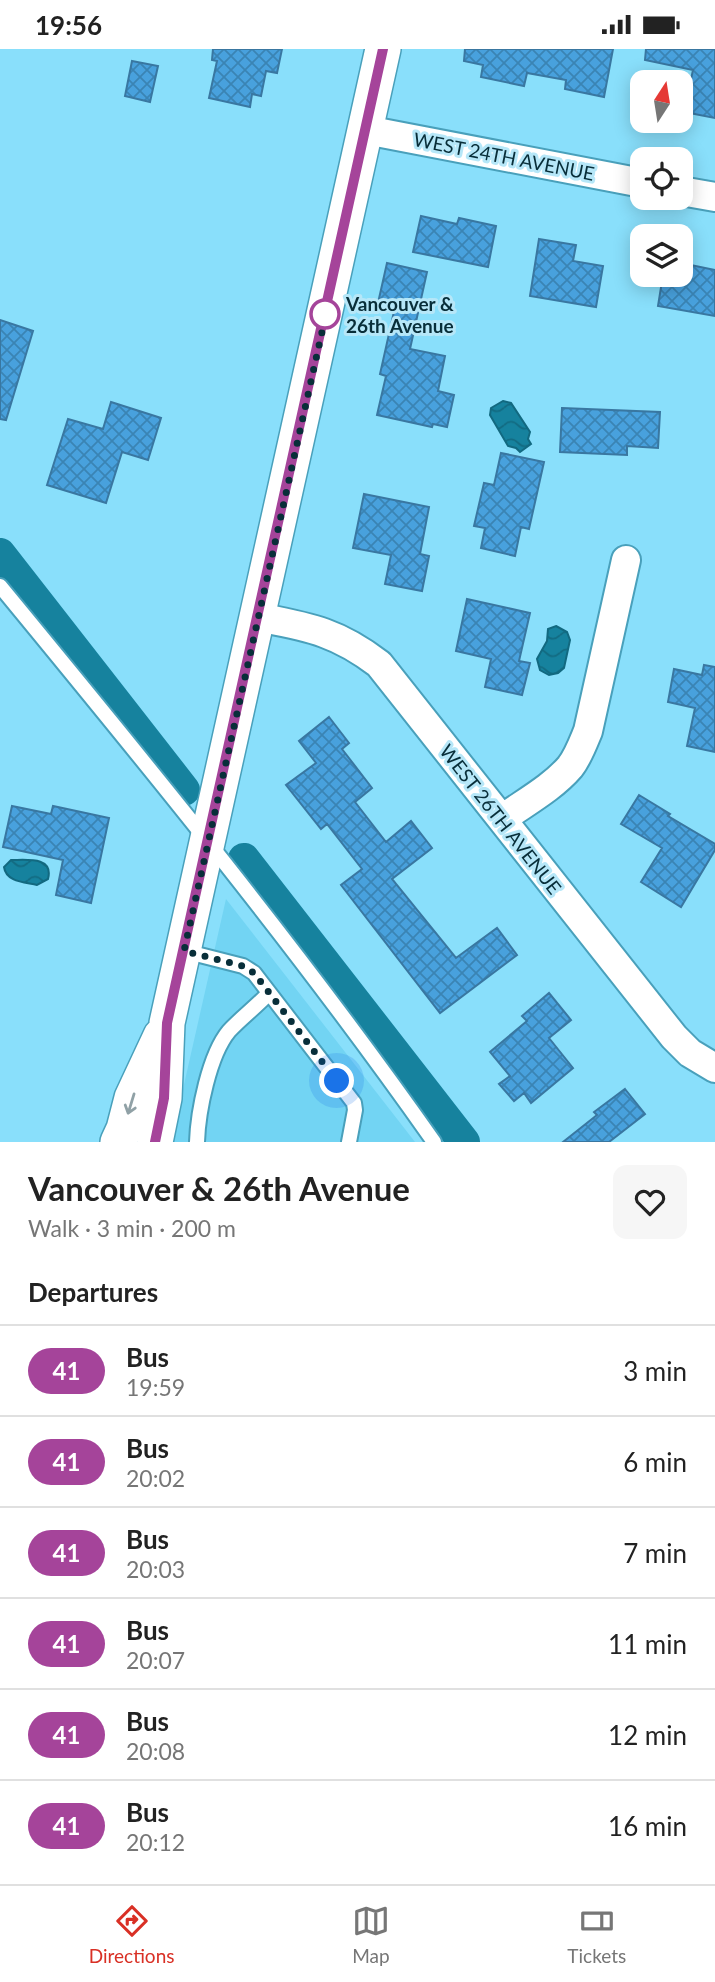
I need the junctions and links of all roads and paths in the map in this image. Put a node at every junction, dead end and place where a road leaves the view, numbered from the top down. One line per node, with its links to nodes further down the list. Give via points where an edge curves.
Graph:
1 (383, 49): 2 (street)
2 (366, 130): 3 (street, WEST 24TH AVENUE); 8 (street)
3 (630, 181)
4 (693, 193): 5 (street)
5 (715, 197)
6 (626, 560): 9 (street, via 581,749 553,783)
7 (0, 586): 10 (lane)
8 (257, 617): 9 (street, WEST 26TH AVENUE, via 341,638 379,664); 10 (street)
9 (502, 819): 14 (street, WEST 26TH AVENUE, via 674,1037)
10 (208, 843): 11 (street); 19 (lane)
11 (184, 951): 12 (lane, via 243,966); 13 (street)
12 (269, 993): 17 (lane, via 218,1048); 18 (lane, via 354,1103)
13 (167, 1023): 15 (street, one-way to 15, via 132,1098); 16 (street, via 164,1098)
14 (715, 1068)
15 (118, 1142)
16 (155, 1142)
17 (197, 1142)
18 (349, 1142)
19 (434, 1142)

